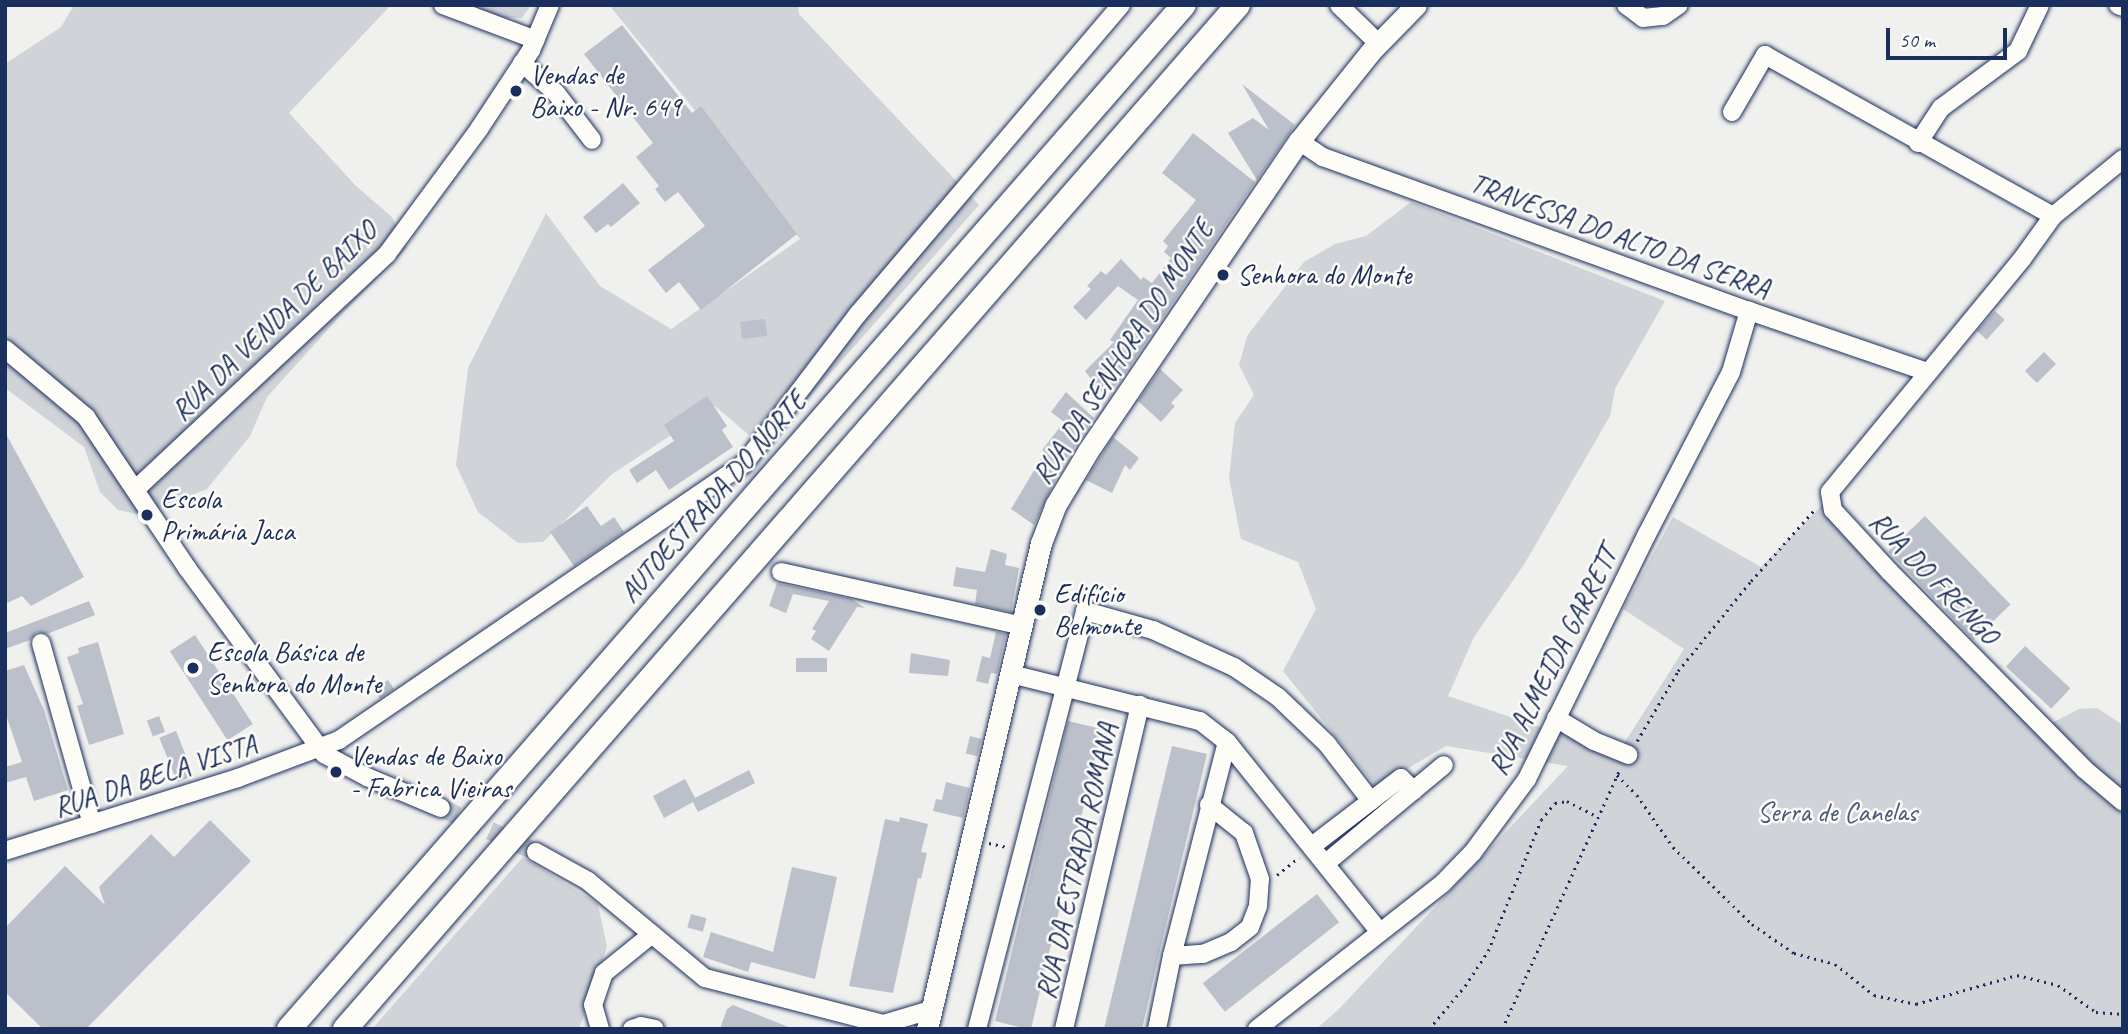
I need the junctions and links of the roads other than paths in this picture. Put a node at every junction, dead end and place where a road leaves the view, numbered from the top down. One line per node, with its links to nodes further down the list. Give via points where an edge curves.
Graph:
1 (443, 5): 11 (street)
2 (550, 5): 11 (street, RUA DA VENDA DE BAIXO)
3 (1121, 5): 32 (street, RUA DA BELA VISTA, via 858,314 744,464 339,740)
4 (1184, 5): 50 (highway, AUTOESTRADA DO NORTE)
5 (1238, 5): 51 (highway)
6 (1339, 5): 12 (street)
7 (1416, 5): 12 (main road, RUA DA SENHORA DO MONTE)
8 (1626, 5): 9 (street, via 1643,18 1663,16)
9 (1679, 5)
10 (2040, 5): 17 (street, via 2018,51 1941,108)
11 (536, 40): 13 (street, RUA DA VENDA DE BAIXO)
12 (1378, 43): 16 (main road, RUA DA SENHORA DO MONTE)
13 (522, 63): 15 (street, via 556,93); 23 (street, RUA DA VENDA DE BAIXO, via 480,129 387,254)
14 (1732, 112): 17 (street, via 1766,54)
15 (592, 140)
16 (1299, 141): 20 (street, TRAVESSA DO ALTO DA SERRA, via 1324,157); 25 (main road, RUA DA SENHORA DO MONTE, via 1055,506 1041,543)
17 (1918, 143): 19 (street)
18 (2123, 159): 19 (street)
19 (2053, 216): 22 (street)
20 (1749, 311): 22 (street, TRAVESSA DO ALTO DA SERRA); 30 (street, RUA ALMEIDA GARRETT, via 1731,372)
21 (5, 349): 23 (street, via 86,417)
22 (1927, 372): 37 (street, RUA DO FRENGO, via 1830,492 1833,510 2084,769)
23 (136, 489): 32 (street, via 187,568)
24 (781, 572): 25 (street)
25 (1023, 626): 27 (main road, RUA DA SENHORA DO MONTE)
26 (41, 643): 40 (street)
27 (1011, 674): 28 (street); 48 (main road, RUA DA SENHORA DO MONTE)
28 (1064, 687): 29 (street); 36 (street, via 1085,611 1153,630 1213,655 1278,698 1327,744); 55 (street)
29 (1140, 705): 31 (street, via 1200,721); 56 (street, RUA DA ESTRADA ROMANA)
30 (1556, 718): 33 (street); 45 (street, RUA ALMEIDA GARRETT, via 1527,779 1473,852 1443,883)
31 (1227, 742): 38 (street); 41 (street)
32 (320, 748): 39 (street, via 367,777); 40 (street, RUA DA BELA VISTA)
33 (1628, 755)
34 (1444, 765): 35 (street)
35 (1414, 791): 36 (street, via 1401,778); 44 (street)
36 (1371, 801): 41 (street)
37 (2123, 802)
38 (1209, 805): 47 (street); 47 (street, via 1244,833 1260,879 1258,906 1250,927 1231,942 1203,954)
39 (441, 808)
40 (92, 824): 42 (street, RUA DA BELA VISTA)
41 (1312, 846): 44 (street)
42 (6, 849)
43 (536, 852): 46 (street, via 588,881)
44 (1326, 863): 45 (street)
45 (1379, 931): 58 (street, RUA ALMEIDA GARRETT)
46 (652, 934): 49 (street, via 705,978); 52 (street, via 604,973 593,1005)
47 (1172, 956): 57 (street)
48 (929, 1020): 49 (street)
49 (886, 1026)
50 (289, 1029)
51 (345, 1029)
52 (600, 1029)
53 (632, 1029): 54 (street)
54 (656, 1029)
55 (976, 1029)
56 (1064, 1029)
57 (1157, 1029)
58 (1257, 1029)

